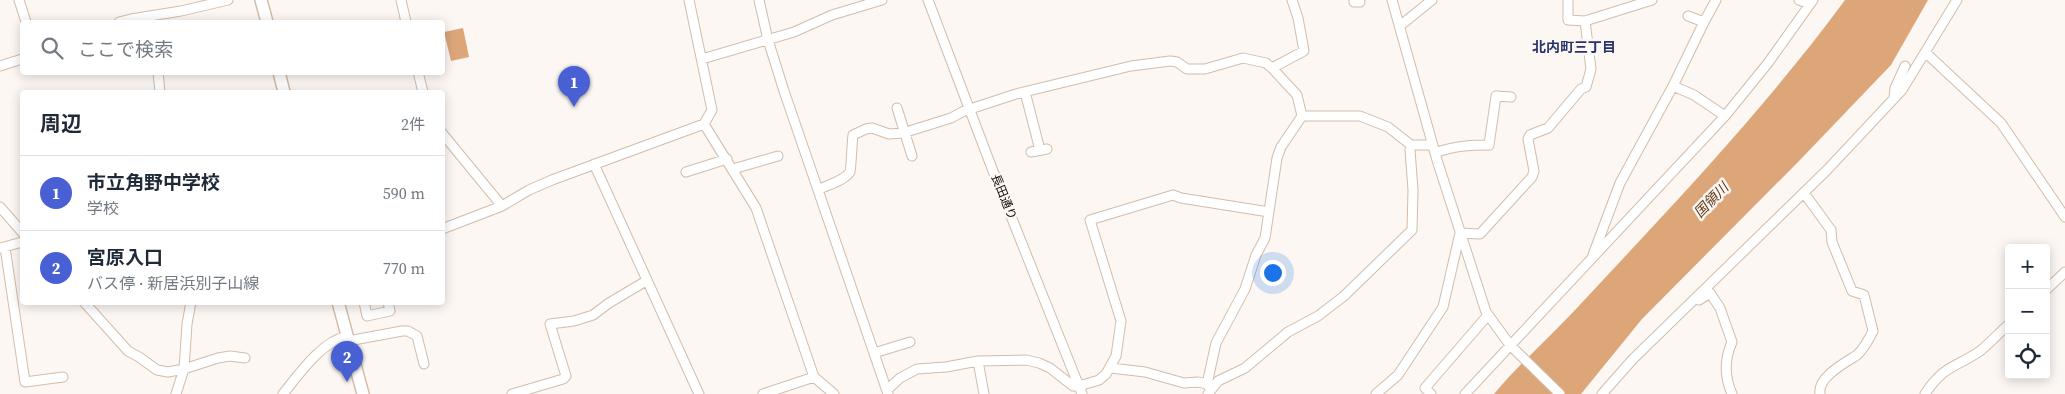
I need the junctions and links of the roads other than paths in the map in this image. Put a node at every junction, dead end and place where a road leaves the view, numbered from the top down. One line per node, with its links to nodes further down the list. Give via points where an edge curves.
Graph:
1 (19, 0): 20 (street)
2 (228, 0): 19 (street)
3 (401, 0): 22 (street)
4 (689, 0): 28 (street)
5 (759, 0): 26 (street)
6 (882, 0): 26 (street)
7 (928, 0): 44 (street, 長田通り)
8 (1292, 0): 32 (street, via 1304,52)
9 (1392, 0): 25 (street)
10 (1432, 0): 25 (street)
11 (1568, 0): 23 (street, via 1568,20)
12 (1652, 0): 23 (street)
13 (1716, 0): 24 (street)
14 (1799, 0): 17 (street)
15 (1957, 0): 27 (street)
16 (264, 1): 21 (main road)
17 (1812, 2): 46 (street, via 1768,64)
18 (1688, 16): 24 (street)
19 (150, 19)
20 (25, 20)
21 (266, 20)
22 (406, 20)
23 (1585, 21): 67 (street, via 1591,69 1586,87 1581,88 1548,128 1530,135 1532,177 1480,234)
24 (1704, 22): 36 (street)
25 (1401, 25): 51 (street)
26 (768, 40): 28 (street); 59 (street)
27 (1926, 52): 42 (street); 64 (street, via 2001,123)
28 (702, 59): 47 (street, via 712,110)
29 (20, 60): 30 (street)
30 (0, 66)
31 (1905, 66): 42 (street)
32 (1272, 68): 40 (street, via 1243,58 1205,69 1187,69 1170,61 1131,66); 45 (street, via 1296,95)
33 (158, 75): 37 (street)
34 (280, 75): 38 (main road)
35 (419, 75): 39 (street)
36 (1673, 86): 46 (street, via 1694,95); 70 (street, via 1620,183)
37 (160, 90)
38 (284, 90)
39 (422, 90)
40 (1025, 92): 44 (street); 52 (street, via 1029,124)
41 (1511, 97): 51 (street, via 1496,96 1489,145)
42 (1894, 98): 60 (street)
43 (897, 108): 48 (street)
44 (971, 109): 48 (street); 93 (street, 長田通り)
45 (1302, 116): 50 (street, via 1360,116 1388,126); 63 (street, via 1277,158)
46 (1725, 116): 70 (street)
47 (704, 124): 55 (street); 56 (street)
48 (903, 133): 54 (street); 59 (street, via 889,134 872,128 855,133 850,171)
49 (445, 137): 61 (street)
50 (1411, 145): 51 (street); 94 (street, via 1412,230 1344,296 1318,316 1288,332 1254,362)
51 (1434, 149): 67 (street)
52 (1039, 150)
53 (778, 156): 57 (street)
54 (912, 156)
55 (727, 160): 57 (street); 58 (street)
56 (594, 164): 61 (street, via 529,190); 72 (street)
57 (733, 169): 92 (street, via 756,208)
58 (686, 172)
59 (818, 190): 85 (street)
60 (1804, 193): 74 (street); 110 (street, via 1831,230 1832,242 1852,291 1864,295 1873,332 1858,354 1831,372 1820,387)
61 (502, 206): 65 (street)
62 (0, 207): 66 (street)
63 (1270, 212): 89 (street, via 1174,195 1090,220 1121,320 1120,340); 94 (street, via 1265,238 1245,289 1216,342)
64 (2065, 217)
65 (445, 229)
66 (20, 230)
67 (1460, 233): 80 (street); 104 (street, via 1443,307 1398,375)
68 (20, 243): 69 (street)
69 (3, 247): 91 (street, via 25,382)
70 (1592, 258): 84 (street)
71 (2065, 272): 73 (street)
72 (646, 281): 99 (street, via 593,315 574,322 550,324 566,376); 100 (street)
73 (2047, 289)
74 (1690, 304): 108 (street); 109 (street, via 1710,293 1720,308 1732,342 1725,358)
75 (87, 305): 90 (street, via 128,351 157,370)
76 (190, 305): 90 (street)
77 (339, 305): 82 (main road)
78 (365, 305): 79 (street, via 367,316 390,311)
79 (389, 305)
80 (1488, 315): 84 (street); 105 (street, via 1425,388)
81 (2005, 328): 111 (street, via 1980,351 1946,369)
82 (348, 338): 88 (street, via 408,331 417,336); 97 (street, via 340,337 313,358); 98 (main road)
83 (910, 342): 85 (street)
84 (1512, 347): 106 (street); 107 (street)
85 (874, 353): 95 (street)
86 (245, 358): 90 (street, via 218,358)
87 (978, 361): 93 (street, via 1026,360 1039,363); 95 (street, via 917,369 900,378); 103 (street)
88 (424, 364)
89 (1111, 368): 93 (street, via 1099,380); 94 (street, via 1145,372 1184,383 1198,382)
90 (184, 369): 96 (street)
91 (63, 377)
92 (814, 377): 101 (street); 102 (street)
93 (1081, 390)
94 (1210, 390)
95 (887, 392)
96 (176, 394)
97 (283, 394)
98 (363, 394)
99 (512, 394)
100 (699, 394)
101 (763, 394)
102 (834, 394)
103 (984, 394)
104 (1376, 394)
105 (1431, 394)
106 (1465, 394)
107 (1560, 394)
108 (1602, 394)
109 (1732, 394)
110 (1820, 394)
111 (1925, 394)

